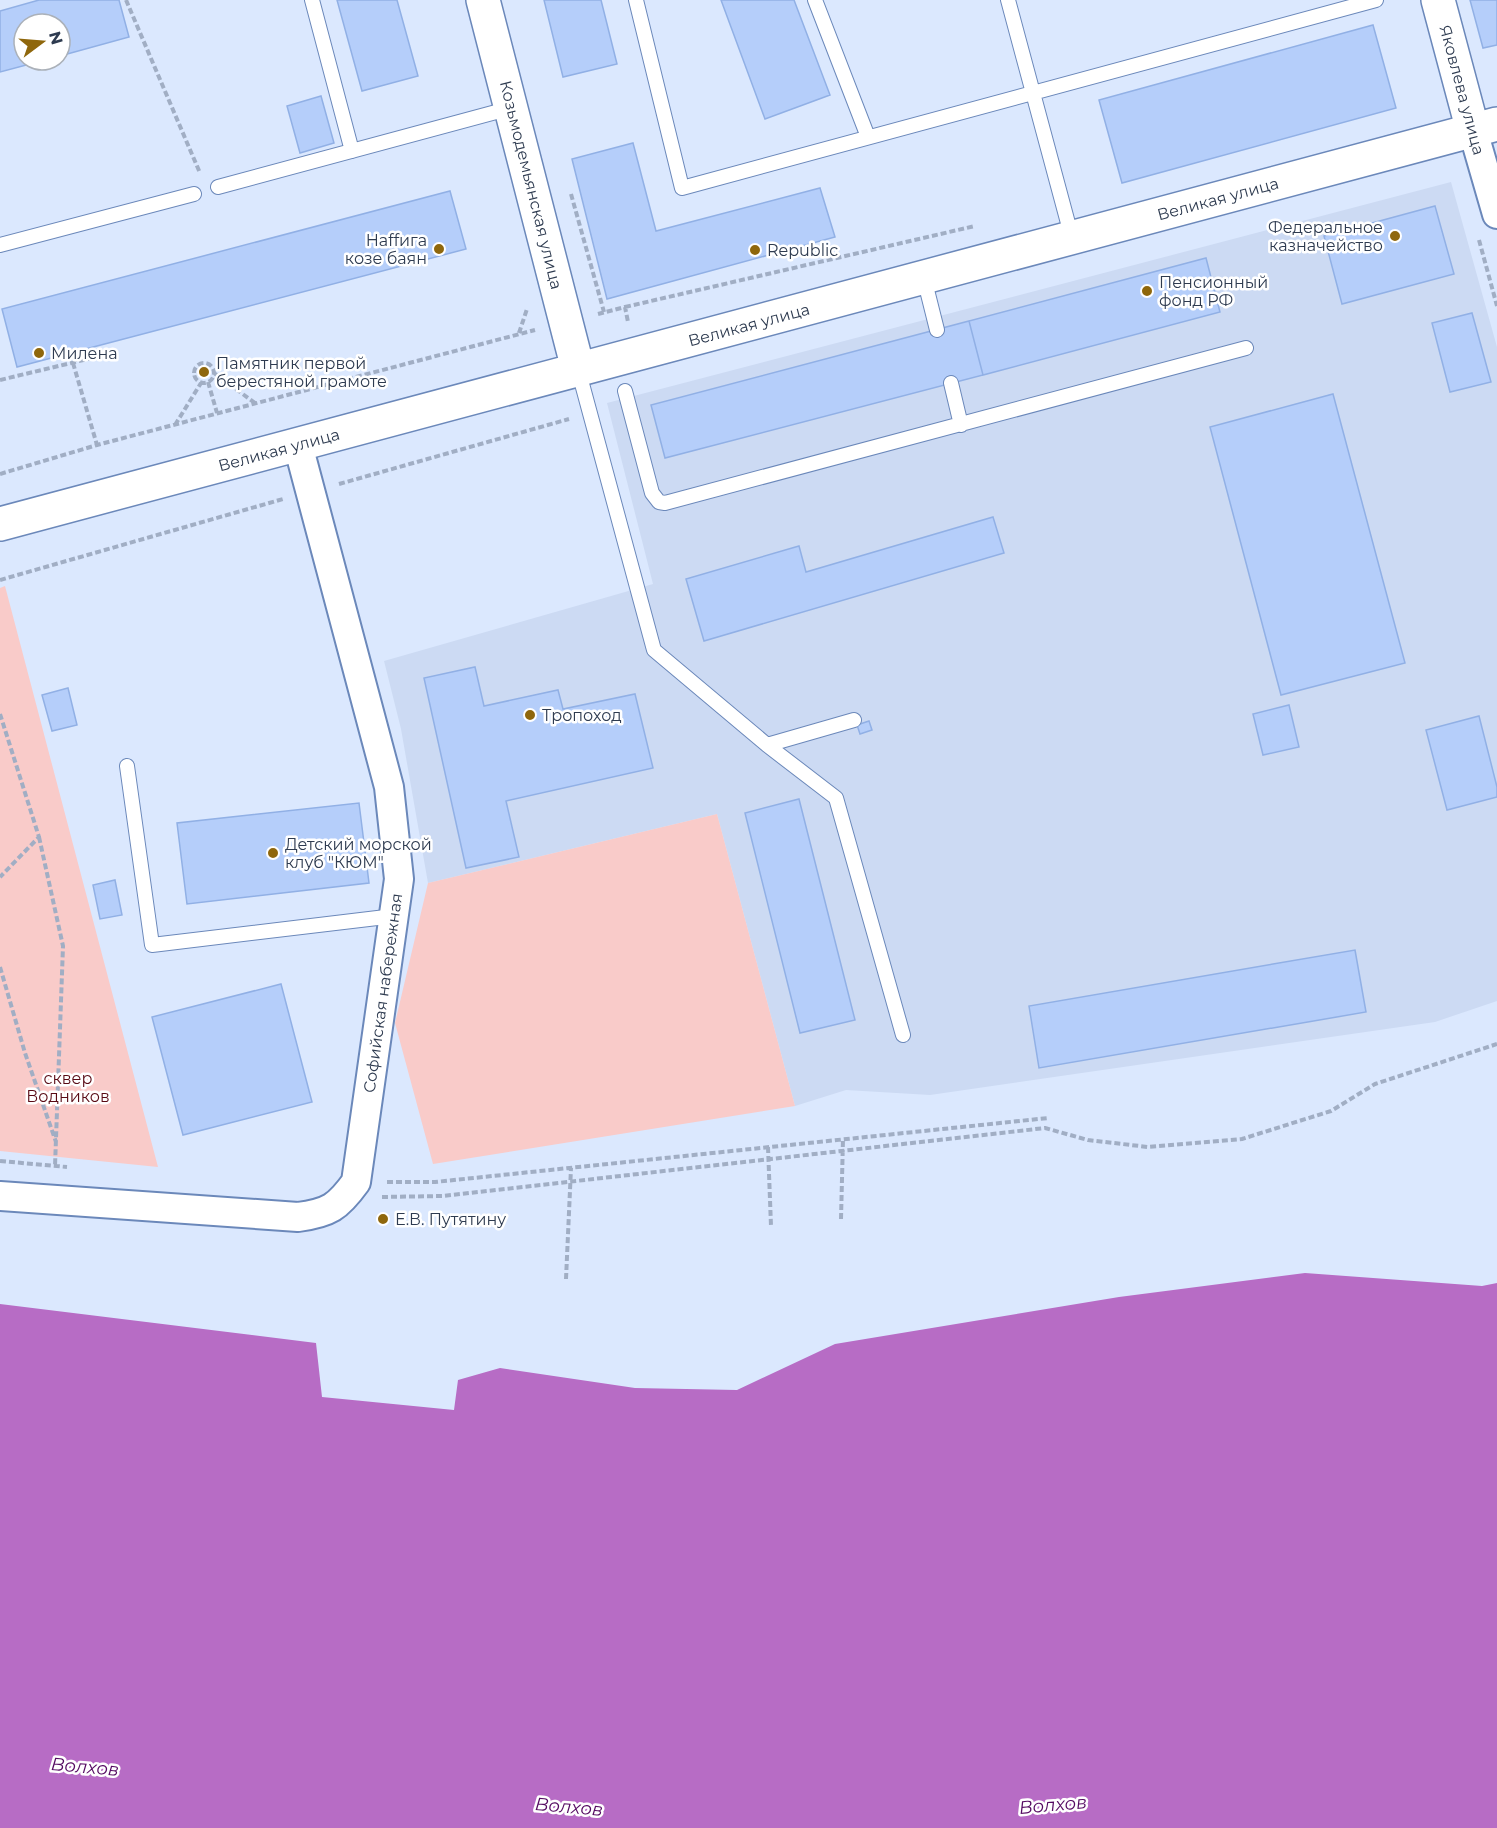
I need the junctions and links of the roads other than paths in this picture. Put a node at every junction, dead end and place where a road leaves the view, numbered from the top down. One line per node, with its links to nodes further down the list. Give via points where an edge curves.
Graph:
1 (312, 0): 12 (lane)
2 (483, 0): 9 (main road, Козьмодемьянская улица)
3 (636, 0): 11 (lane, via 682,188)
4 (816, 0): 11 (lane)
5 (1008, 0): 8 (lane)
6 (1376, 0): 8 (lane)
7 (1438, 0): 10 (main road, Яковлева улица)
8 (1033, 92): 11 (lane); 16 (lane)
9 (511, 108): 12 (lane); 21 (main road, Козьмодемьянская улица)
10 (1485, 128): 15 (street, Яковлева улица); 16 (main road, Великая улица)
11 (868, 137)
12 (352, 151): 13 (lane)
13 (218, 187)
14 (194, 194): 17 (lane)
15 (1497, 213)
16 (1072, 238): 18 (main road, Великая улица)
17 (0, 245)
18 (924, 278): 19 (lane); 21 (main road, Великая улица)
19 (937, 330)
20 (1246, 348): 24 (lane)
21 (578, 369): 25 (main road, Великая улица); 28 (lane, via 654,650)
22 (951, 383): 24 (lane)
23 (625, 391): 24 (lane, via 652,493 665,503)
24 (962, 425)
25 (298, 445): 26 (main road, Великая улица); 30 (street, Софийская набережная, via 389,787 399,879)
26 (0, 524)
27 (854, 720): 28 (lane)
28 (767, 745): 31 (lane, via 836,798)
29 (128, 766): 30 (lane, via 152,945)
30 (394, 916): 32 (street, Софийская набережная, via 351,1190 332,1209 298,1217)
31 (903, 1035)
32 (0, 1196)

